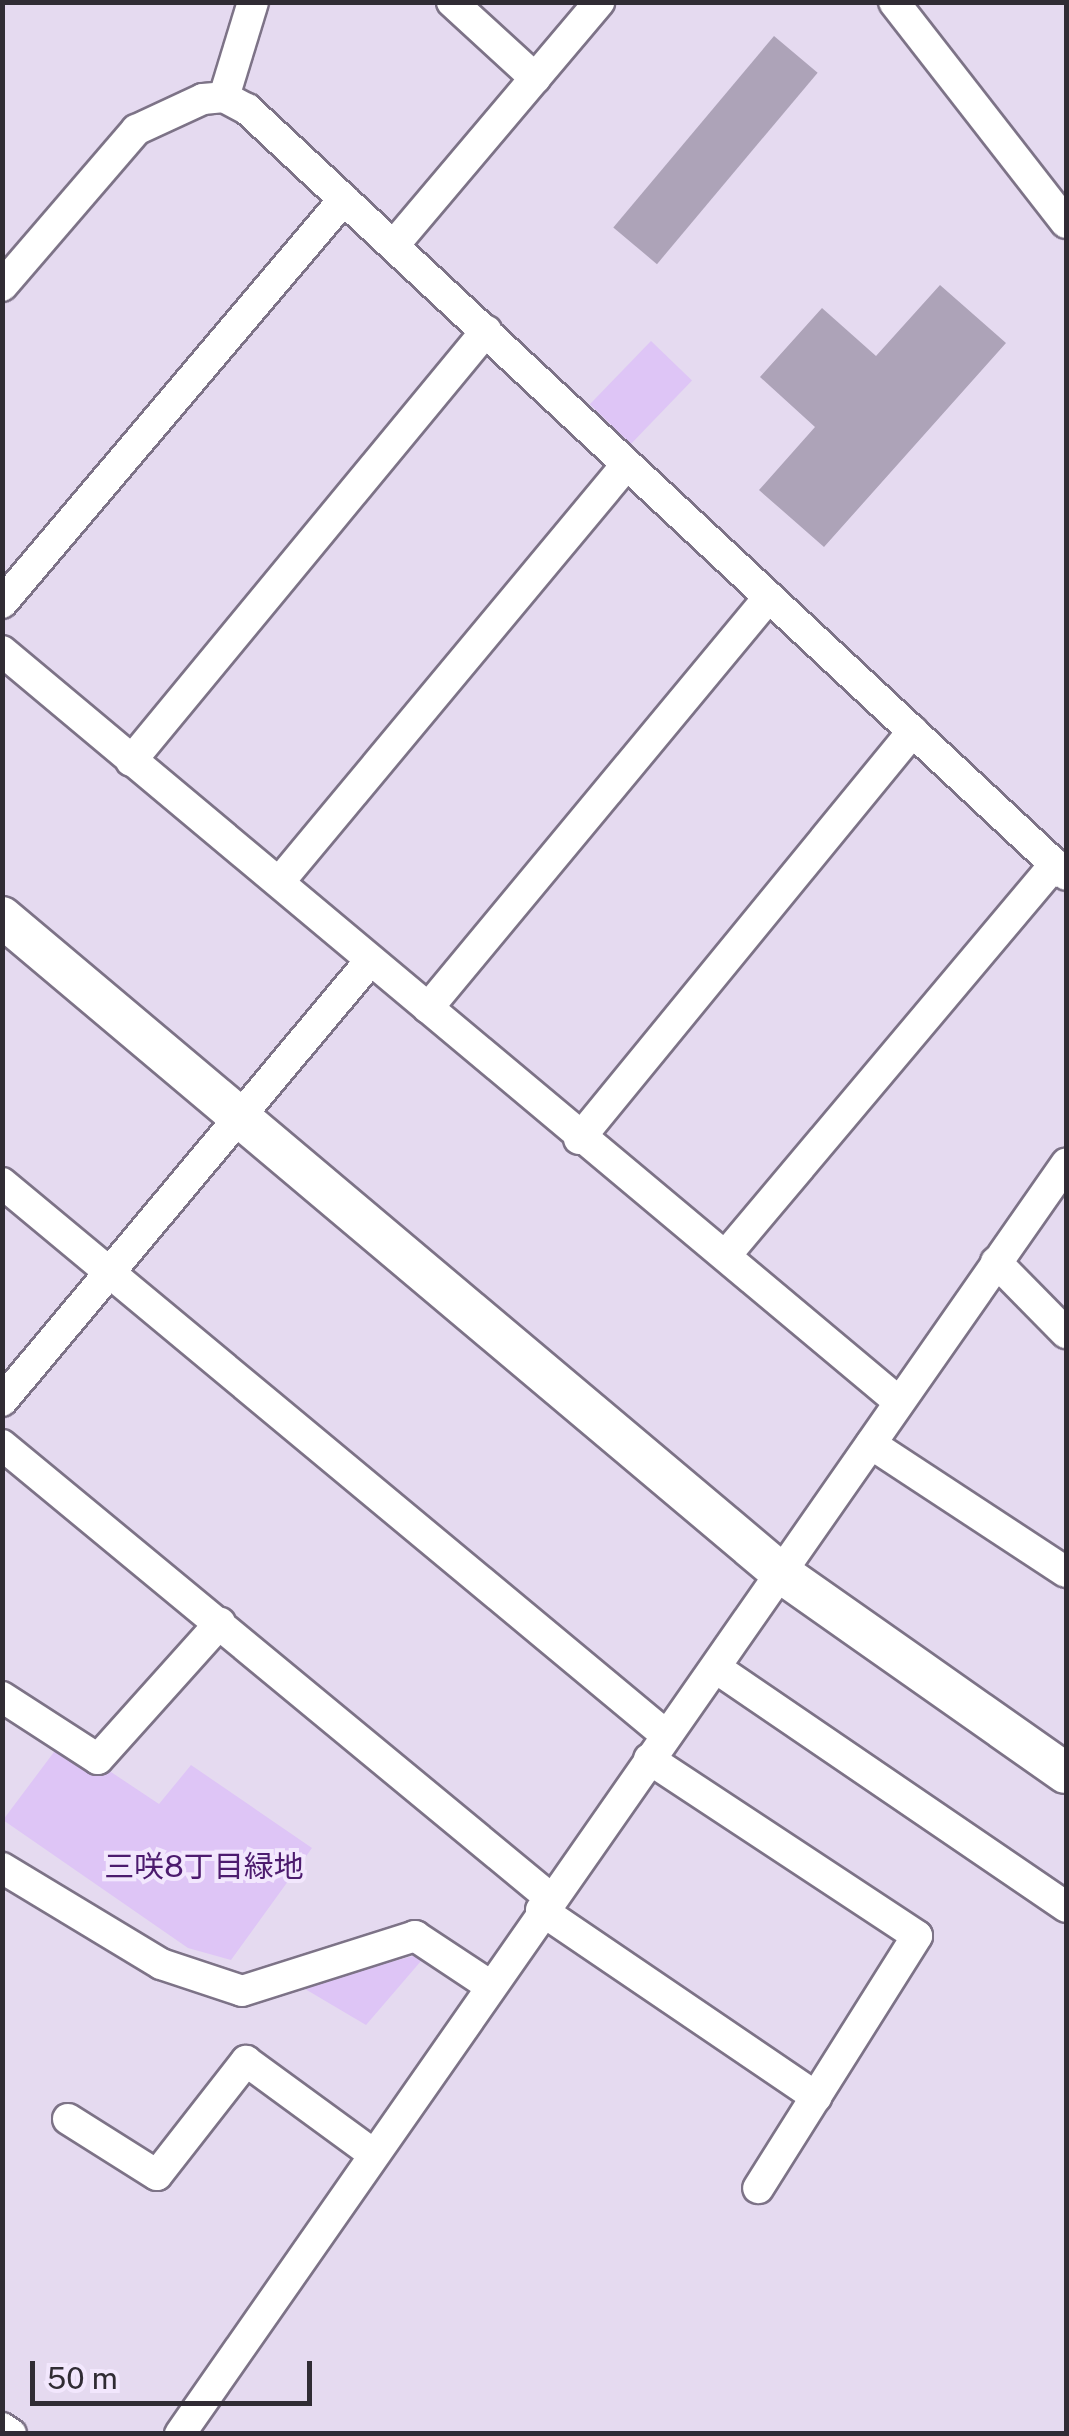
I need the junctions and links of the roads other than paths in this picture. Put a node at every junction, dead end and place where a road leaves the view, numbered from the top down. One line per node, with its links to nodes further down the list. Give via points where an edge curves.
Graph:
1 (252, 2): 6 (street)
2 (452, 2): 5 (street)
3 (599, 2): 5 (street)
4 (894, 2): 8 (street)
5 (536, 78): 9 (street)
6 (224, 97): 7 (street, via 247,109); 10 (street, via 203,99 136,130)
7 (344, 198): 9 (street); 14 (street)
8 (1066, 223)
9 (394, 245): 11 (street)
10 (2, 286)
11 (486, 332): 12 (street); 17 (street)
12 (627, 464): 13 (street); 19 (street)
13 (769, 597): 16 (street); 22 (street)
14 (2, 603)
15 (2, 650): 17 (street)
16 (912, 731): 18 (street); 24 (street)
17 (131, 761): 19 (street)
18 (1061, 870): 27 (street)
19 (280, 881): 21 (street)
20 (2, 917): 23 (street)
21 (370, 962): 22 (street); 23 (street)
22 (428, 1008): 24 (street)
23 (238, 1116): 29 (street); 36 (street)
24 (579, 1139): 27 (street)
25 (1066, 1164): 28 (street)
26 (2, 1183): 29 (street)
27 (726, 1255): 32 (street)
28 (996, 1262): 30 (street); 32 (street)
29 (109, 1274): 31 (street); 40 (street)
30 (1066, 1333)
31 (2, 1401)
32 (898, 1401): 33 (street)
33 (871, 1444): 35 (street); 36 (street)
34 (2, 1445): 37 (street)
35 (1066, 1572)
36 (781, 1573): 38 (street); 41 (street)
37 (220, 1623): 39 (street, via 98,1760); 43 (street)
38 (716, 1668): 40 (street); 44 (street)
39 (2, 1697)
40 (658, 1747): 43 (street); 46 (street, via 917,1936)
41 (1066, 1774)
42 (2, 1868): 45 (street, via 161,1964 242,1992 416,1936)
43 (545, 1904): 45 (street); 46 (street)
44 (1066, 1907)
45 (489, 1985): 48 (street)
46 (816, 2097): 49 (street)
47 (68, 2119): 48 (street, via 157,2175 246,2061)
48 (373, 2154): 52 (street)
49 (758, 2188)
50 (2, 2428): 51 (street)
51 (10, 2434)
52 (180, 2434)

